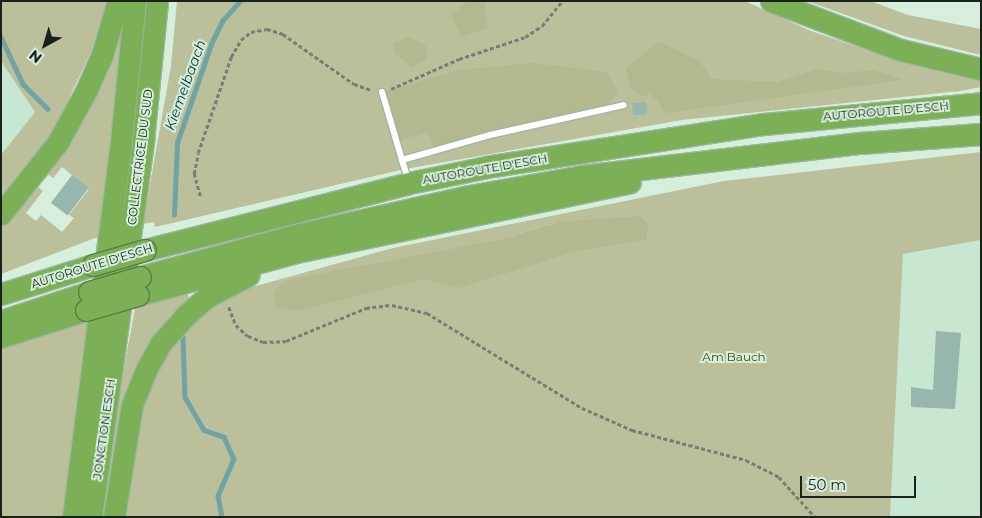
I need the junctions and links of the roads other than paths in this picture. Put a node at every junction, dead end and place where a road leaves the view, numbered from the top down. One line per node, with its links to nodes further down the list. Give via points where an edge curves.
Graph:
1 (118, 1): 13 (highway, via 102,55 58,142)
2 (135, 1): 21 (highway, via 119,162)
3 (157, 1): 20 (highway, COLLECTRICE DU SUD)
4 (770, 1): 5 (highway, via 901,50)
5 (981, 69)
6 (382, 92): 11 (lane)
7 (981, 103): 12 (highway, AUTOROUTE D'ESCH, via 861,112 685,134)
8 (624, 105): 11 (lane, via 490,135)
9 (981, 134): 10 (highway, AUTOROUTE D'ESCH)
10 (747, 156): 14 (highway); 15 (highway, AUTOROUTE D'ESCH, via 582,176 469,196 296,235)
11 (402, 160): 12 (lane)
12 (409, 183): 16 (highway, AUTOROUTE D'ESCH, bridge, via 144,250)
13 (1, 214)
14 (323, 248): 15 (highway); 23 (highway, via 301,259 236,279 207,297 161,343 132,405)
15 (139, 286): 17 (highway, AUTOROUTE D'ESCH, bridge)
16 (1, 294)
17 (88, 301): 18 (highway, AUTOROUTE D'ESCH); 19 (highway)
18 (1, 321)
19 (1, 337)
20 (117, 342): 22 (highway, JONCTION ESCH)
21 (74, 517)
22 (92, 517)
23 (114, 517)

